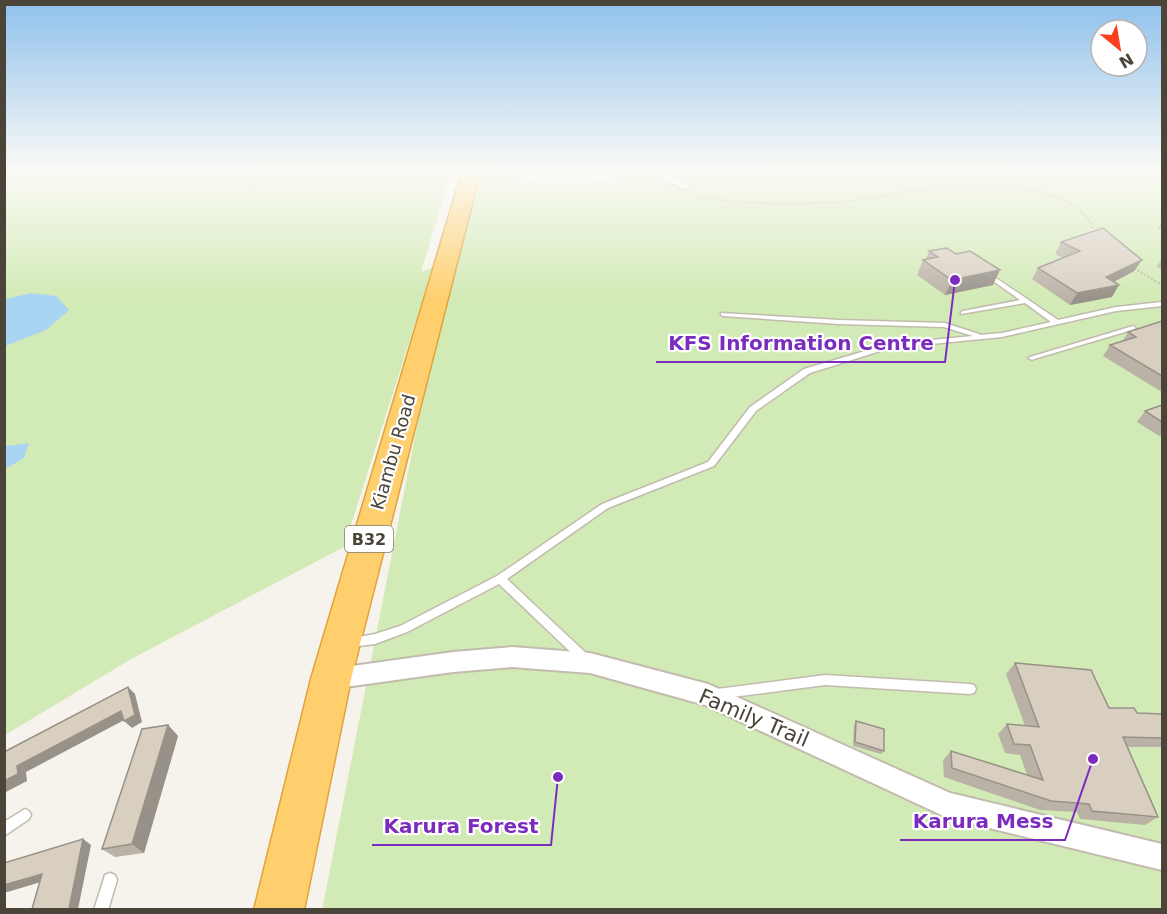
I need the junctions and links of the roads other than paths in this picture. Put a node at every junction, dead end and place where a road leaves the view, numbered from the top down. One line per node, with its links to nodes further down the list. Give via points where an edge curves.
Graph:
1 (459, 215): 12 (highway, Kiambu Road / B32)
2 (978, 268): 3 (lane)
3 (1026, 301): 5 (lane); 7 (lane)
4 (1162, 303): 7 (lane)
5 (963, 313)
6 (723, 314): 9 (lane, via 945,325)
7 (1056, 322): 9 (lane)
8 (1133, 328): 10 (lane)
9 (980, 337): 11 (lane, via 889,346 807,371 753,409 711,464 605,506)
10 (1032, 358)
11 (500, 579): 12 (lane, via 403,629 375,639); 13 (lane)
12 (341, 643): 14 (highway, Kiambu Road / B32)
13 (590, 663): 14 (street, Family Trail, via 512,657); 16 (street, Family Trail)
14 (331, 679): 22 (highway, Kiambu Road / B32)
15 (970, 689): 16 (lane, via 825,680)
16 (708, 695): 19 (street, Family Trail, via 948,805)
17 (25, 815): 18 (lane)
18 (4, 830)
19 (1162, 857)
20 (110, 880): 21 (lane)
21 (101, 909)
22 (279, 909)

